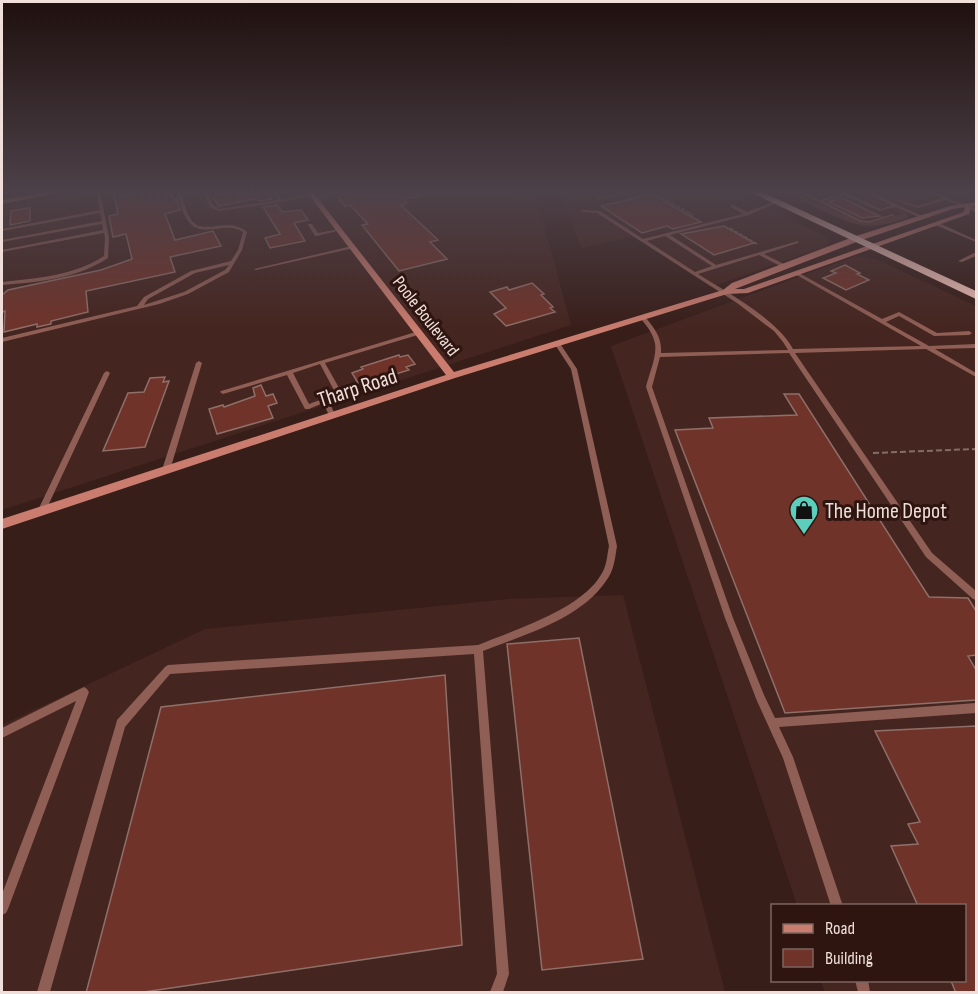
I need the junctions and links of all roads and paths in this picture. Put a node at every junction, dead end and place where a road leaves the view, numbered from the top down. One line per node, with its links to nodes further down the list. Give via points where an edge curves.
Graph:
1 (21, 237): 16 (lane)
2 (73, 237): 22 (lane)
3 (106, 237): 32 (lane, via 106,257 94,266)
4 (243, 237): 26 (lane)
5 (319, 237): 17 (lane)
6 (345, 237): 19 (street, Poole Boulevard)
7 (641, 237): 15 (lane)
8 (654, 237): 15 (lane)
9 (670, 237): 28 (lane)
10 (746, 237): 20 (path, via 758,244)
11 (853, 237): 14 (highway)
12 (861, 237): 14 (street, Tharp Road)
13 (899, 237): 21 (street, Tharp Road)
14 (856, 239): 21 (highway); 27 (street, Tharp Road)
15 (645, 240): 30 (lane)
16 (2, 241)
17 (321, 241)
18 (796, 242): 23 (lane)
19 (352, 247): 29 (lane); 38 (street, Poole Boulevard)
20 (748, 247)
21 (872, 247): 31 (street, Tharp Road); 34 (highway)
22 (2, 251)
23 (759, 253): 27 (lane); 28 (lane)
24 (976, 254): 25 (lane)
25 (960, 261)
26 (233, 262): 35 (lane, via 213,280 186,293); 35 (lane, via 193,272 146,298)
27 (784, 266): 33 (street, Tharp Road)
28 (716, 267): 30 (lane)
29 (256, 269)
30 (696, 273): 33 (lane)
31 (797, 273): 33 (street, Tharp Road, via 745,291); 37 (lane)
32 (2, 284)
33 (726, 292): 36 (street, Tharp Road); 44 (lane, via 776,330)
34 (976, 295)
35 (139, 307): 40 (lane)
36 (645, 319): 41 (street, Tharp Road); 45 (lane, via 654,330)
37 (883, 321): 39 (lane, via 899,314 936,335); 42 (lane)
38 (419, 333): 46 (lane); 51 (street, Poole Boulevard)
39 (969, 333)
40 (2, 340)
41 (557, 344): 51 (street, Tharp Road); 61 (lane, via 573,369 613,546 610,565 603,579 574,605)
42 (926, 346): 43 (lane); 44 (lane); 50 (lane)
43 (976, 346)
44 (792, 350): 45 (lane); 56 (lane)
45 (660, 355): 63 (lane, via 652,368 649,387 729,618)
46 (322, 362): 49 (lane); 53 (lane, via 340,395)
47 (199, 363): 57 (lane)
48 (107, 372): 58 (lane)
49 (289, 372): 52 (lane); 53 (lane, via 307,407)
50 (976, 375)
51 (452, 376): 54 (street, Tharp Road)
52 (223, 392)
53 (326, 400): 54 (lane)
54 (332, 415): 57 (street, Tharp Road)
55 (976, 449): 56 (path)
56 (860, 453): 60 (lane, via 928,555)
57 (166, 470): 58 (street, Tharp Road)
58 (42, 510): 59 (street, Tharp Road)
59 (2, 524)
60 (976, 596)
61 (478, 650): 67 (lane, via 168,670 120,724); 68 (lane, via 503,974)
62 (976, 708): 63 (lane)
63 (772, 723): 65 (lane, via 788,757)
64 (2, 733): 66 (lane, via 84,692)
65 (836, 904)
66 (2, 909)
67 (43, 993)
68 (498, 993)

